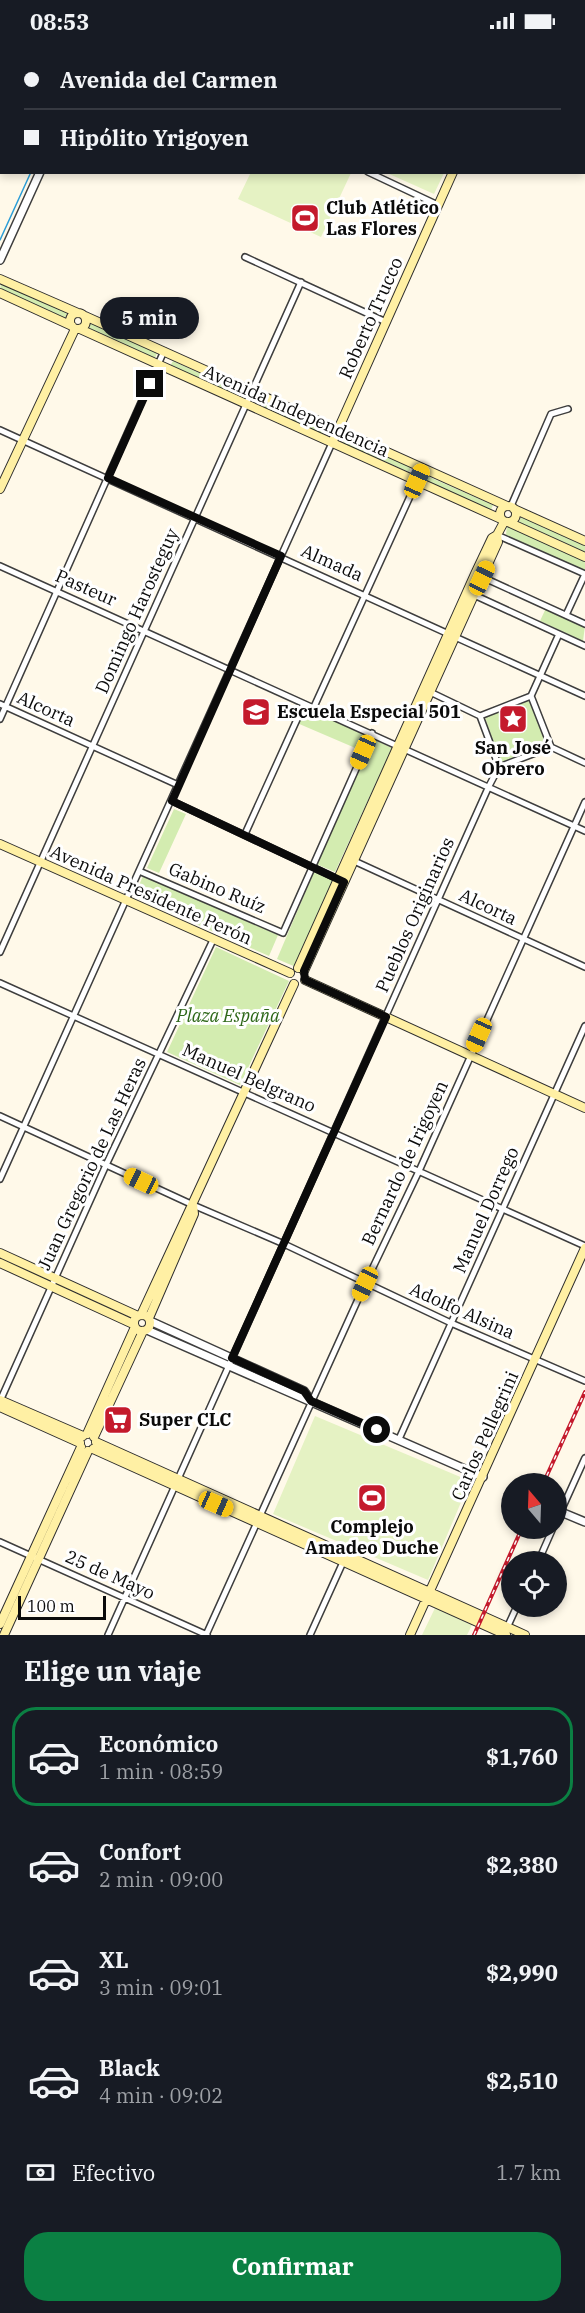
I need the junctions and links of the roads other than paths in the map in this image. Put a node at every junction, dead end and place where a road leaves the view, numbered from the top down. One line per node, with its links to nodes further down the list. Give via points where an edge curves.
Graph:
1 (39, 174): 6 (street)
2 (372, 174): 4 (street)
3 (452, 174): 4 (main road, Roberto Trucco)
4 (438, 205): 11 (main road, Roberto Trucco)
5 (246, 257): 8 (street)
6 (0, 260)
7 (0, 279): 10 (main road, Avenida Independencia)
8 (301, 282): 11 (street); 15 (street, Domingo Harosteguy)
9 (0, 293): 12 (main road, Avenida Independencia)
10 (81, 315): 12 (main road, via 71,319); 12 (main road, via 87,323); 13 (main road, Avenida Independencia)
11 (386, 322): 18 (main road, Roberto Trucco)
12 (75, 328): 14 (main road, Avenida Independencia); 20 (main road)
13 (165, 351): 14 (street); 15 (main road, Avenida Independencia)
14 (158, 365): 16 (main road, Avenida Independencia); 23 (street)
15 (252, 391): 16 (street, Domingo Harosteguy); 18 (main road, Avenida Independencia)
16 (246, 405): 21 (main road, Avenida Independencia); 27 (street, Domingo Harosteguy)
17 (568, 409): 26 (street, via 552,414)
18 (338, 429): 21 (main road, Roberto Trucco); 22 (main road, Avenida Independencia)
19 (0, 430): 20 (street, Almada)
20 (22, 440): 23 (street, Almada); 25 (main road)
21 (332, 443): 24 (main road, Avenida Independencia); 31 (street)
22 (423, 468): 24 (street); 26 (main road, Avenida Independencia)
23 (108, 478): 27 (street, Almada); 36 (street)
24 (417, 481): 28 (main road, Avenida Independencia); 38 (street)
25 (0, 489)
26 (511, 507): 28 (main road, via 514,519); 28 (main road, via 501,509); 30 (main road, Avenida Independencia)
27 (196, 518): 31 (street, Almada); 41 (street, Domingo Harosteguy)
28 (504, 521): 29 (main road); 32 (main road, Avenida Independencia)
29 (497, 535): 34 (street); 35 (main road, via 498,542)
30 (585, 541)
31 (281, 556): 38 (street, Almada); 45 (street)
32 (585, 557)
33 (0, 566): 36 (street, Pasteur)
34 (585, 574): 39 (street)
35 (478, 576): 37 (main road); 39 (street)
36 (57, 591): 41 (street, Pasteur); 51 (street)
37 (471, 593): 42 (street); 43 (main road)
38 (365, 594): 43 (street, Almada); 52 (street)
39 (566, 615): 40 (street)
40 (585, 624)
41 (145, 631): 45 (street, Pasteur); 56 (street, Domingo Harosteguy)
42 (559, 634): 44 (street); 46 (street)
43 (453, 635): 46 (street, Almada); 47 (main road)
44 (585, 646)
45 (230, 669): 50 (street, Pasteur); 61 (street)
46 (540, 676): 48 (street); 49 (street, Almada)
47 (427, 690): 53 (street); 57 (main road)
48 (531, 696): 53 (street); 58 (street)
49 (585, 696)
50 (303, 704): 52 (street, Pasteur); 67 (street)
51 (3, 705): 54 (street); 56 (street, Alcorta)
52 (313, 709): 55 (street, Pasteur)
53 (480, 716): 60 (street)
54 (0, 719)
55 (372, 734): 57 (street, Pasteur); 71 (street)
56 (93, 746): 61 (street, Alcorta); 70 (street, Domingo Harosteguy)
57 (402, 747): 62 (street, Pasteur); 69 (main road)
58 (551, 747): 59 (street); 60 (street)
59 (585, 763)
60 (499, 767): 62 (street, Pueblos Originarios)
61 (178, 785): 63 (street)
62 (489, 786): 65 (street, Pasteur); 74 (street, Pueblos Originarios)
63 (172, 801): 67 (street); 72 (street)
64 (585, 802): 65 (street, Bernardo de Irigoyen)
65 (574, 826): 66 (street, Pasteur); 76 (street, Bernardo de Irigoyen)
66 (585, 831)
67 (245, 834): 71 (street)
68 (0, 844): 70 (main road, Avenida Presidente Perón)
69 (350, 860): 73 (main road); 74 (street, Alcorta)
70 (40, 863): 75 (main road, Avenida Presidente Perón); 78 (street, Domingo Harosteguy)
71 (312, 866): 72 (street, Gabino Ruíz, via 283,933); 73 (street)
72 (139, 871): 75 (street)
73 (340, 881): 81 (main road)
74 (438, 900): 76 (street, Alcorta); 85 (street, Pueblos Originarios)
75 (125, 901): 77 (main road, Avenida Presidente Perón); 84 (street)
76 (522, 939): 79 (street, Alcorta); 88 (street, Bernardo de Irigoyen)
77 (213, 940): 80 (main road, Avenida Presidente Perón); 87 (street, Juan Gregorio de Las Heras)
78 (0, 952)
79 (585, 967)
80 (290, 973): 81 (main road); 83 (main road)
81 (302, 973): 83 (main road, via 299,984); 85 (main road)
82 (0, 982): 84 (street, Manuel Belgrano)
83 (294, 984): 89 (main road)
84 (73, 1016): 87 (street, Manuel Belgrano); 93 (street)
85 (386, 1017): 88 (main road); 94 (street, Pueblos Originarios)
86 (585, 1026): 90 (street, Manuel Dorrego)
87 (160, 1055): 89 (street, Manuel Belgrano); 95 (street, Juan Gregorio de Las Heras)
88 (470, 1055): 90 (main road); 96 (street, Bernardo de Irigoyen)
89 (244, 1093): 94 (street, Manuel Belgrano); 98 (main road)
90 (554, 1094): 91 (main road); 99 (street, Manuel Dorrego)
91 (585, 1108)
92 (0, 1116): 93 (street, Adolfo Alsina)
93 (24, 1126): 95 (street, Adolfo Alsina); 97 (street)
94 (333, 1132): 96 (street, Manuel Belgrano); 100 (street, Pueblos Originarios)
95 (106, 1165): 98 (street, Adolfo Alsina); 104 (street, Juan Gregorio de Las Heras)
96 (419, 1171): 99 (street, Manuel Belgrano); 105 (street, Bernardo de Irigoyen)
97 (0, 1179)
98 (193, 1205): 100 (street, Adolfo Alsina); 107 (main road, via 194,1214)
99 (502, 1208): 101 (street, Manuel Belgrano); 108 (street, Manuel Dorrego)
100 (284, 1244): 105 (street, Adolfo Alsina); 109 (street, Pueblos Originarios)
101 (585, 1247): 110 (main road, Carlos Pellegrini)
102 (0, 1253): 104 (main road)
103 (0, 1263): 106 (main road)
104 (55, 1278): 106 (street, Juan Gregorio de Las Heras); 107 (main road)
105 (365, 1284): 108 (street, Adolfo Alsina); 114 (street, Bernardo de Irigoyen)
106 (51, 1286): 107 (main road); 113 (street, Juan Gregorio de Las Heras)
107 (142, 1323): 109 (street); 111 (street); 117 (main road)
108 (451, 1323): 110 (street, Adolfo Alsina); 116 (street, Manuel Dorrego)
109 (232, 1358): 111 (street, Pueblos Originarios); 114 (street, via 304,1391)
110 (536, 1359): 112 (street, Adolfo Alsina); 119 (main road, Carlos Pellegrini)
111 (228, 1367): 114 (street); 120 (street, Pueblos Originarios)
112 (585, 1381)
113 (0, 1400): 117 (main road)
114 (311, 1401): 116 (street); 123 (street, Bernardo de Irigoyen)
115 (0, 1407): 117 (main road)
116 (399, 1439): 119 (street)
117 (88, 1442): 120 (main road); 126 (main road)
118 (585, 1458): 121 (street)
119 (483, 1477): 128 (main road, Carlos Pellegrini)
120 (177, 1482): 123 (main road); 129 (street, Pueblos Originarios)
121 (567, 1498)
122 (567, 1514): 124 (street)
123 (258, 1519): 127 (main road); 135 (street, Bernardo de Irigoyen)
124 (585, 1522)
125 (0, 1542): 126 (street, 25 de Mayo)
126 (34, 1557): 129 (street, 25 de Mayo); 131 (main road); 133 (main road)
127 (345, 1558): 128 (main road); 136 (street)
128 (428, 1595): 132 (main road); 137 (main road, Carlos Pellegrini)
129 (124, 1598): 134 (street, Pueblos Originarios); 135 (street, 25 de Mayo)
130 (511, 1617): 132 (street)
131 (0, 1624)
132 (505, 1632): 138 (main road)
133 (4, 1635)
134 (108, 1635)
135 (206, 1635)
136 (310, 1635)
137 (410, 1635)
138 (525, 1635)

